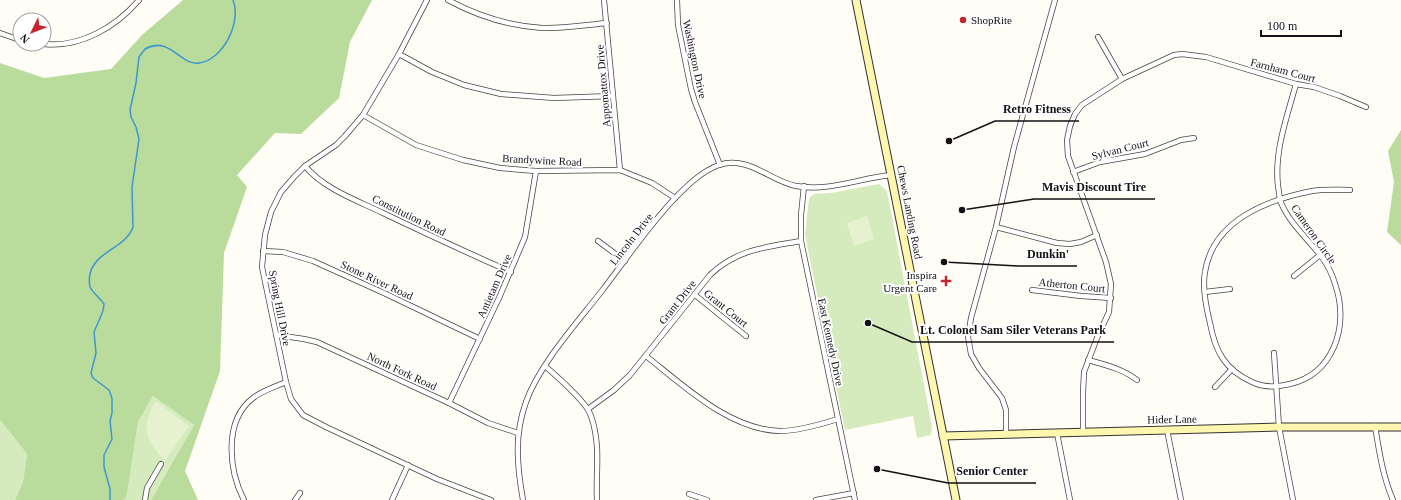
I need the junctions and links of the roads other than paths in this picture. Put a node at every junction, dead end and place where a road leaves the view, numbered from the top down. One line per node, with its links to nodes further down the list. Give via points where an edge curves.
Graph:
1 (139, 0): 12 (street, via 119,20 95,34 75,41)
2 (427, 0): 13 (street, Spring Hill Drive)
3 (448, 0): 8 (street, via 518,25 543,28)
4 (604, 0): 8 (street, Appomattox Drive)
5 (678, 0): 20 (street, Washington Drive, via 678,25 694,102)
6 (856, 0): 25 (main road, Chews Landing Road)
7 (1055, 0): 30 (street, via 1014,147)
8 (606, 23): 16 (street, Appomattox Drive)
9 (0, 33): 10 (street)
10 (12, 37)
11 (1098, 37): 14 (street)
12 (52, 44)
13 (399, 54): 16 (street, via 432,72 464,85 501,94 554,98); 18 (street, Spring Hill Drive)
14 (1122, 79): 15 (street, Farnham Court, via 1174,55 1182,54 1206,57); 24 (street, Farnham Court, via 1086,102 1075,114 1067,140)
15 (1296, 84): 17 (street, Farnham Court, via 1314,87); 29 (street, Cameron Circle, via 1278,152)
16 (613, 96): 22 (street, Appomattox Drive)
17 (1366, 107)
18 (363, 115): 21 (street, Spring Hill Drive, via 336,145); 23 (street, Brandywine Road, via 416,145 463,160 500,168)
19 (1194, 138): 24 (street, Sylvan Court, via 1181,140 1145,154 1100,162)
20 (720, 165): 26 (street, Lincoln Drive, via 742,164 754,167 795,185); 28 (street, Lincoln Drive, via 699,176)
21 (305, 166): 34 (street, Spring Hill Drive, via 281,192 271,212); 37 (street, Constitution Road, via 320,181 341,193)
22 (620, 170): 23 (street, Brandywine Road); 28 (street, Brandywine Road, via 652,183)
23 (536, 171): 37 (street, Antietam Drive, via 525,237)
24 (1073, 172): 31 (street, Farnham Court)
25 (892, 175): 26 (street, Lincoln Drive, via 832,186); 67 (main road, Chews Landing Road)
26 (804, 186): 33 (street, East Kennedy Drive, via 800,215)
27 (1350, 190): 29 (street, via 1313,191)
28 (675, 198): 36 (street, Lincoln Drive)
29 (1280, 199): 35 (street, Cameron Circle, via 1302,236); 41 (street, Cameron Circle, via 1242,216 1223,233 1210,253 1204,273)
30 (996, 227): 31 (street, via 1057,243 1080,242); 66 (street, via 968,337 971,354 978,368 1002,398 1006,410)
31 (1097, 235): 43 (street, Farnham Court, via 1111,284)
32 (598, 241): 36 (street)
33 (801, 241): 42 (street, Grant Drive, via 749,251 720,265); 58 (street, East Kennedy Drive)
34 (263, 251): 44 (street, Spring Hill Drive, via 262,267); 46 (street, Stone River Road, via 283,252 313,261)
35 (1320, 255): 38 (street); 55 (street, Cameron Circle, via 1334,281 1340,303 1336,344 1330,357 1311,376)
36 (625, 261): 50 (street, Lincoln Drive)
37 (511, 272): 46 (street, Antietam Drive)
38 (1294, 276)
39 (1230, 289): 41 (street)
40 (1032, 290): 43 (street, Atherton Court)
41 (1205, 292): 51 (street, Cameron Circle, via 1213,341 1223,361)
42 (695, 295): 45 (street, Grant Court); 48 (street, Grant Drive)
43 (1111, 298): 49 (street, Farnham Court, via 1109,312)
44 (276, 335): 53 (street, Spring Hill Drive); 56 (street, North Fork Road, via 317,342)
45 (746, 336)
46 (480, 339): 56 (street, Antietam Drive)
47 (1274, 353): 55 (street)
48 (646, 356): 57 (street, Grant Drive, via 614,390); 58 (street, via 697,396 729,417 756,428 781,431)
49 (1088, 360): 52 (street, via 1121,370); 63 (street, Farnham Court, via 1084,372)
50 (545, 366): 57 (street); 64 (street, Lincoln Drive, via 534,382 526,401)
51 (1232, 368): 54 (street); 55 (street, Cameron Circle, via 1253,383)
52 (1137, 380)
53 (286, 382): 69 (street, Spring Hill Drive, via 291,399 304,415); 74 (street, via 252,399 236,421 232,455 234,473)
54 (1215, 387)
55 (1276, 387): 60 (street)
56 (449, 403): 64 (street, North Fork Road, via 488,423)
57 (588, 410): 79 (street, via 595,429 597,448)
58 (838, 420): 71 (street, East Kennedy Drive)
59 (1375, 426): 60 (main road, Hider Lane); 61 (main road, Hider Lane); 87 (street, via 1380,457)
60 (1279, 427): 62 (main road, Hider Lane); 86 (street)
61 (1401, 427)
62 (1167, 430): 63 (main road, Hider Lane); 85 (street)
63 (1084, 432): 65 (main road, Hider Lane)
64 (518, 433): 78 (street, Lincoln Drive, via 518,469)
65 (1057, 433): 66 (main road, Hider Lane); 84 (street)
66 (1006, 434): 67 (main road, Hider Lane)
67 (943, 436): 83 (main road, Chews Landing Road)
68 (161, 464): 73 (street, via 147,488)
69 (408, 465): 76 (street); 77 (street, Spring Hill Drive)
70 (300, 493): 75 (street)
71 (854, 493): 81 (street); 82 (street, East Kennedy Drive)
72 (689, 494): 80 (street)
73 (145, 500)
74 (244, 500)
75 (295, 500)
76 (392, 500)
77 (491, 500)
78 (523, 500)
79 (597, 500)
80 (707, 500)
81 (816, 500)
82 (855, 500)
83 (956, 500)
84 (1070, 500)
85 (1181, 500)
86 (1293, 500)
87 (1393, 500)

